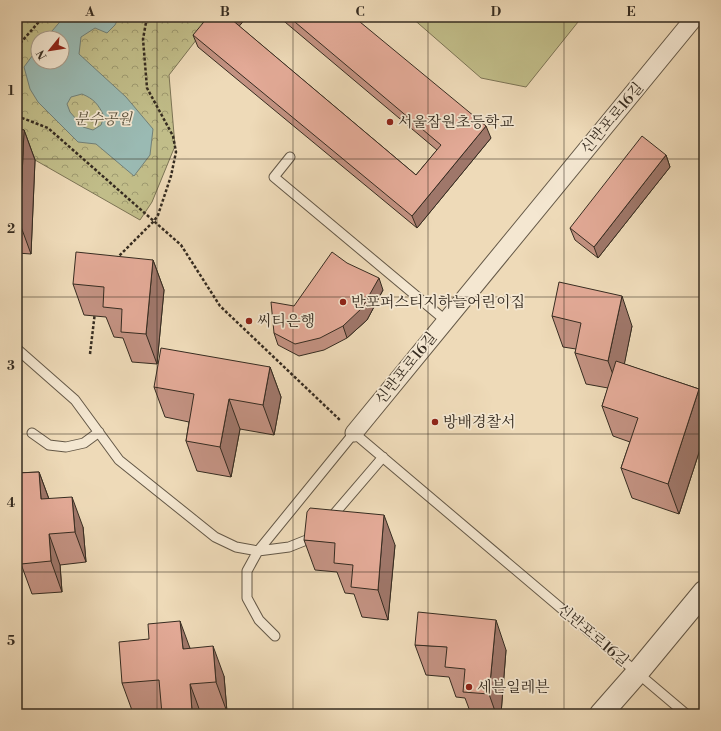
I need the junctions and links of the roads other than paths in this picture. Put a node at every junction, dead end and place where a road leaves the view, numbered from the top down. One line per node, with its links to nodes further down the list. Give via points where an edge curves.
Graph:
1 (695, 17): 3 (street, 신반포로16길)
2 (290, 157): 3 (lane, via 274,177)
3 (445, 320): 6 (street, 신반포로16길)
4 (17, 349): 5 (lane, via 75,400)
5 (99, 432): 7 (lane, via 84,443 66,447 49,444); 9 (lane, via 119,460 215,537 236,547)
6 (354, 432): 8 (lane, 신반포로16길); 9 (lane)
7 (32, 433)
8 (383, 457): 9 (lane, via 314,537 290,547); 12 (lane, 신반포로16길)
9 (258, 551): 11 (lane, via 247,571 247,598 259,620)
10 (704, 592): 12 (street, 신반포로16길)
11 (275, 636)
12 (637, 673): 13 (street, 신반포로16길); 14 (lane)
13 (601, 714)
14 (686, 714)

